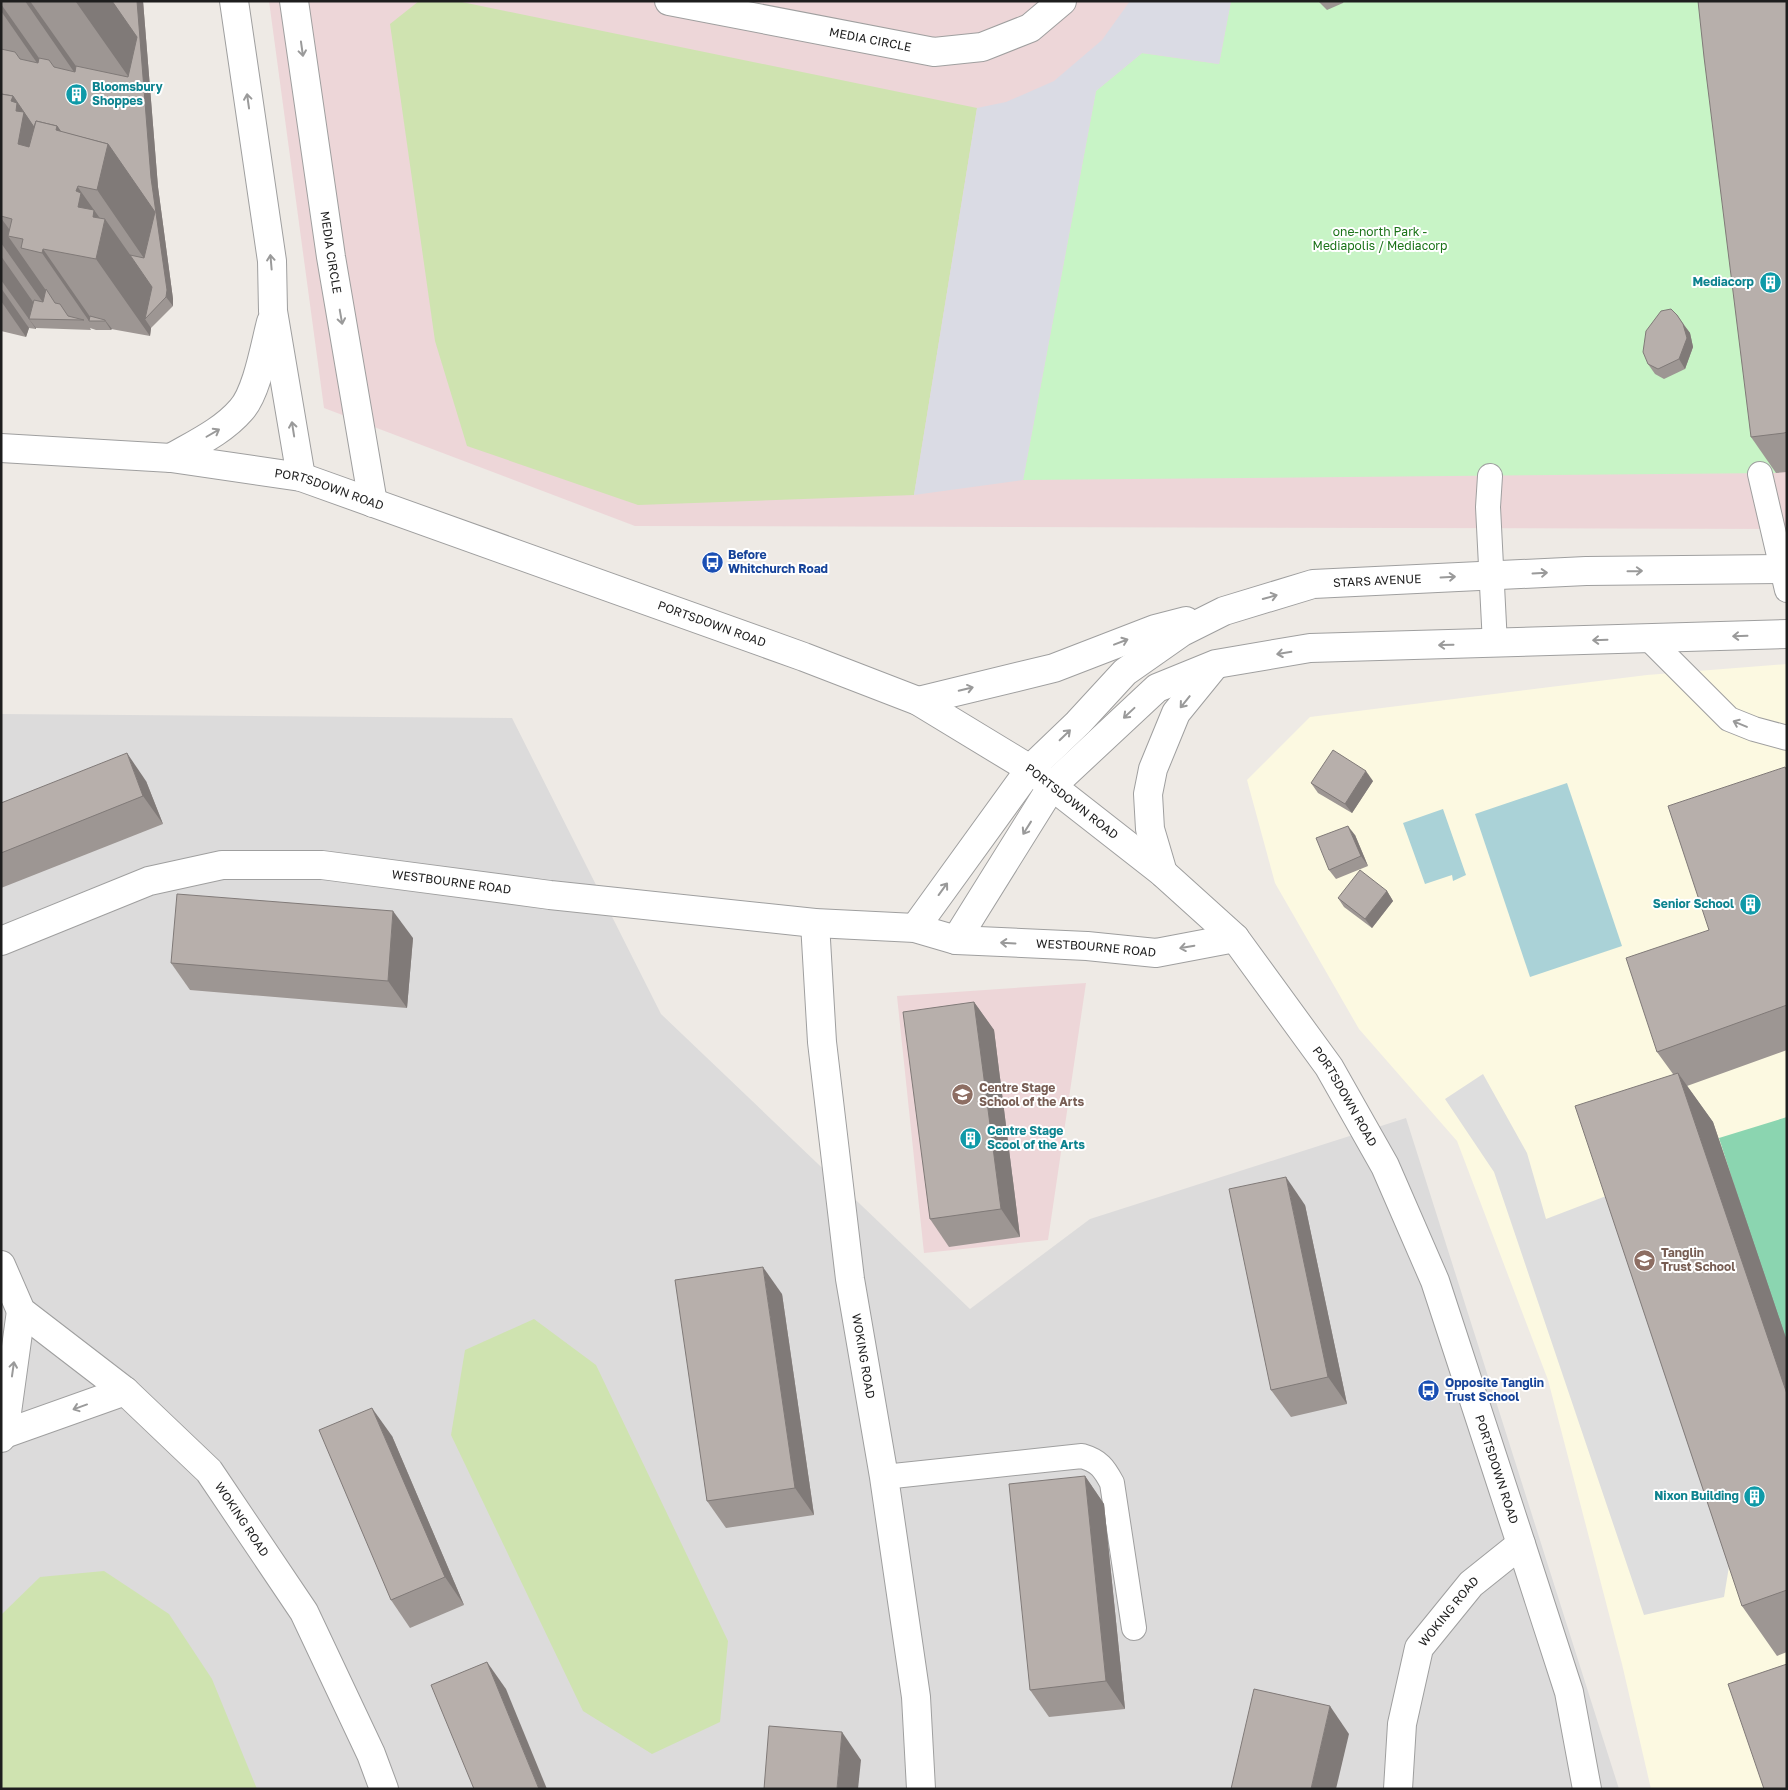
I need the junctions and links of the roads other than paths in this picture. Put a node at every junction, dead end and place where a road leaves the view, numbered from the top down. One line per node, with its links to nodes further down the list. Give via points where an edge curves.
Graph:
1 (234, 1): 5 (street, one-way to 1, via 272,261)
2 (294, 1): 11 (street, MEDIA CIRCLE, one-way to 11, via 331,257)
3 (669, 1): 4 (street, MEDIA CIRCLE, via 934,52 982,47 1030,28)
4 (1062, 1)
5 (274, 311): 7 (street, one-way to 5, via 223,427 243,409 256,378); 10 (street, one-way to 5)
6 (1, 448): 7 (street, PORTSDOWN ROAD)
7 (171, 458): 10 (street, PORTSDOWN ROAD)
8 (1760, 474): 13 (lane)
9 (1490, 476): 12 (lane, via 1488,507)
10 (301, 477): 11 (street, PORTSDOWN ROAD)
11 (373, 503): 19 (street, PORTSDOWN ROAD)
12 (1493, 575): 13 (street, STARS AVENUE, one-way to 13, via 1586,571); 14 (street, STARS AVENUE, one-way to 12, via 1313,584); 17 (lane)
13 (1785, 576)
14 (1224, 611): 19 (street, one-way to 14, via 1054,668 1155,629); 21 (street, STARS AVENUE, one-way to 14, via 1126,672 1182,632)
15 (1787, 634): 16 (street, one-way to 16)
16 (1649, 639): 17 (street, one-way to 17); 20 (lane, one-way to 16, via 1729,719)
17 (1495, 644): 18 (street, one-way to 18, via 1310,648)
18 (1216, 664): 22 (street, one-way to 22, via 1157,688); 23 (street, one-way to 23, via 1176,713 1153,768 1148,794 1150,830)
19 (918, 701): 21 (street, PORTSDOWN ROAD)
20 (1787, 738)
21 (1030, 769): 22 (street, PORTSDOWN ROAD); 25 (street, one-way to 21)
22 (1052, 786): 23 (street, PORTSDOWN ROAD); 28 (street, one-way to 28)
23 (1163, 873): 26 (street, PORTSDOWN ROAD)
24 (815, 923): 25 (street, WESTBOURNE ROAD); 27 (street, WESTBOURNE ROAD, via 322,865 222,865 149,881); 33 (street, WOKING ROAD, via 822,1042 849,1269)
25 (915, 928): 28 (street, WESTBOURNE ROAD)
26 (1235, 938): 28 (street, WESTBOURNE ROAD, one-way to 28, via 1156,953 1087,946); 34 (street, PORTSDOWN ROAD, via 1329,1067 1385,1166 1435,1280)
27 (1, 940)
28 (956, 940)
29 (1, 1266): 30 (street)
30 (21, 1311): 31 (street); 32 (street, one-way to 30)
31 (125, 1391): 32 (street, one-way to 32); 36 (street, WOKING ROAD, via 209,1470 304,1612 371,1754)
32 (2, 1436)
33 (884, 1477): 35 (lane, via 1082,1456 1095,1459 1104,1467 1112,1483); 37 (street, WOKING ROAD, via 916,1697)
34 (1521, 1544): 38 (street, WOKING ROAD, via 1471,1584 1419,1648 1402,1724); 39 (street, PORTSDOWN ROAD, via 1568,1692)
35 (1134, 1628)
36 (384, 1789)
37 (921, 1789)
38 (1398, 1789)
39 (1587, 1789)

